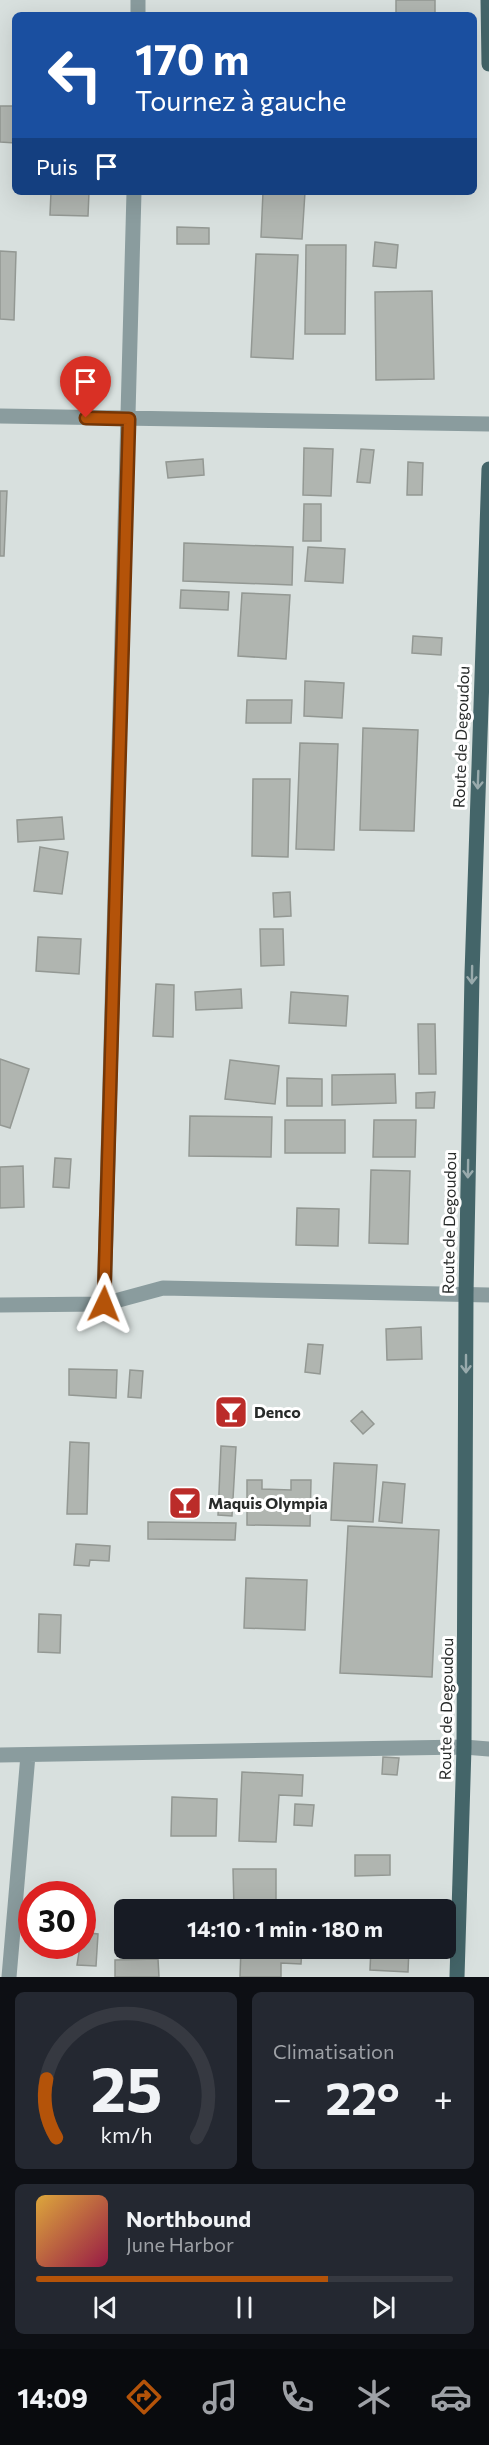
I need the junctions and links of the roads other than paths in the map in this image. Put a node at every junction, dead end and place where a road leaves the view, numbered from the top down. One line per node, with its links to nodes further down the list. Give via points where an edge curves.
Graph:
1 (488, 0): 2 (main road)
2 (489, 64)
3 (134, 195): 5 (street)
4 (0, 416): 5 (street)
5 (129, 419): 6 (street); 10 (street)
6 (489, 424)
7 (489, 469): 8 (main road, Route de Degoudou, one-way to 8, via 472,962)
8 (466, 1294): 9 (street); 10 (street, via 163,1288); 12 (main road, Route de Degoudou, one-way to 12)
9 (489, 1295)
10 (104, 1304): 11 (street)
11 (0, 1305)
12 (464, 1747): 13 (street); 15 (street); 17 (main road, Route de Degoudou)
13 (489, 1749)
14 (0, 1755): 15 (street)
15 (28, 1755): 16 (street)
16 (9, 1977)
17 (457, 1977)

